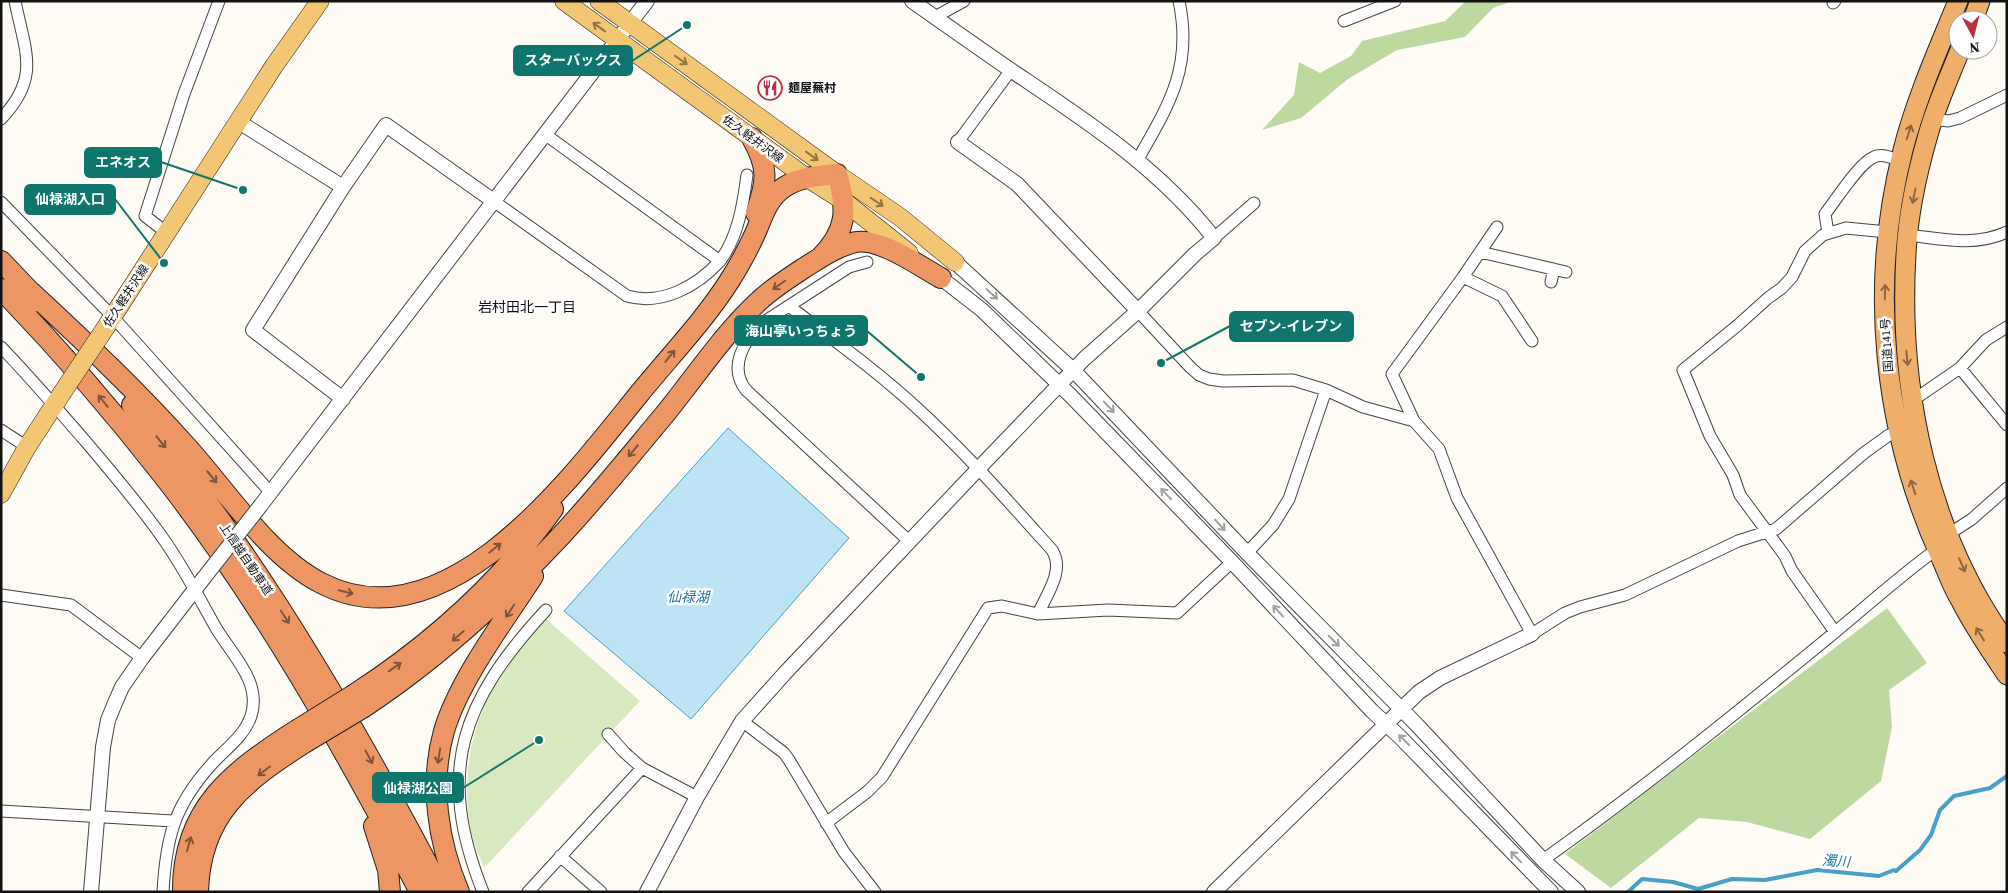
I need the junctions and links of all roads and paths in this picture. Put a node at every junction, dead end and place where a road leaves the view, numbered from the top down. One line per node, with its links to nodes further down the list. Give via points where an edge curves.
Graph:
1 (15, 1): 19 (street, via 28,69 20,95)
2 (219, 1): 38 (street, via 184,94 145,216)
3 (320, 1): 21 (main road, 佐久軽井沢線, via 274,66)
4 (564, 1): 15 (main road, 佐久軽井沢線, one-way to 4)
5 (599, 1): 14 (main road, 佐久軽井沢線)
6 (647, 1): 14 (street)
7 (912, 1): 12 (street)
8 (964, 1): 12 (street)
9 (1179, 1): 25 (street, via 1184,35 1180,71 1164,113)
10 (1395, 1): 13 (street)
11 (1958, 1): 26 (highway, 国道141号, one-way to 11, via 1922,90)
12 (935, 17): 17 (street)
13 (1344, 21)
14 (631, 24): 15 (street); 27 (main road, 佐久軽井沢線, one-way to 27)
15 (618, 41): 22 (street); 23 (main road, 佐久軽井沢線)
16 (1956, 60): 20 (highway, 国道141号)
17 (1011, 70): 24 (street); 25 (street)
18 (2007, 95): 20 (street, via 1960,118 1948,121)
19 (1, 119)
20 (1933, 119): 40 (highway, 国道141号, one-way to 40, via 1920,166)
21 (240, 122): 30 (street); 38 (main road, 佐久軽井沢線)
22 (546, 135): 32 (street); 46 (street)
23 (752, 138): 29 (main road, 佐久軽井沢線); 44 (highway, via 763,158 765,178)
24 (958, 142): 57 (street, via 1017,184)
25 (1138, 159): 41 (street)
26 (1900, 161): 36 (highway, 国道141号); 39 (street, via 1874,156 1863,164 1825,214)
27 (837, 174): 29 (highway); 33 (highway); 48 (main road, 佐久軽井沢線, one-way to 48, via 900,217)
28 (747, 175): 46 (street, via 735,230)
29 (806, 178): 33 (main road, 佐久軽井沢線); 44 (highway, via 786,186 773,198)
30 (343, 187): 32 (street, via 386,125); 67 (street, via 254,330)
31 (1, 202): 58 (street)
32 (495, 202): 46 (street, via 627,296 636,299 653,300 668,296 697,281); 67 (street)
33 (845, 202): 43 (highway, via 837,238); 52 (main road, 佐久軽井沢線)
34 (1254, 203): 41 (street)
35 (1497, 228): 42 (street)
36 (1887, 232): 39 (street, via 1846,228); 72 (highway, 国道141号, one-way to 36, via 1884,324)
37 (2007, 232): 40 (street, via 1994,238 1966,242)
38 (167, 233): 58 (main road, 佐久軽井沢線)
39 (1828, 233): 79 (street, via 1805,251 1792,277 1782,288 1682,370 1740,496)
40 (1908, 235): 68 (highway, 国道141号, one-way to 68, via 1906,337)
41 (1214, 238): 57 (street)
42 (1480, 252): 49 (street); 51 (street)
43 (820, 258): 52 (highway, via 845,245 871,242); 80 (highway, one-way to 80, via 747,312)
44 (742, 260): 74 (highway, one-way to 44, via 722,292)
45 (1, 261): 55 (highway, 上信越自動車道)
46 (720, 261)
47 (866, 262): 56 (street, via 849,268)
48 (955, 262): 63 (street, one-way to 63)
49 (1554, 269): 50 (street); 53 (street)
50 (1566, 272)
51 (1463, 277): 60 (street, via 1502,296); 69 (street, via 1392,374)
52 (941, 278): 64 (street, via 982,310)
53 (1551, 282)
54 (1, 289): 85 (highway, 上信越自動車道, one-way to 54, via 98,395)
55 (31, 292): 74 (highway, one-way to 74, via 129,384 286,558 320,583 340,591 379,597 400,596 420,592 458,575 545,505); 115 (highway, 上信越自動車道, one-way to 115, via 114,383 180,465 241,550 356,733)
56 (788, 306): 75 (street, via 897,391); 81 (street, via 750,335 738,360 740,383)
57 (1138, 311): 63 (street); 65 (street, via 1199,375 1222,381 1293,380)
58 (109, 322): 66 (main road, 佐久軽井沢線, bridge); 77 (street)
59 (2007, 326): 62 (street, via 1986,340)
60 (1532, 341)
61 (1, 347): 66 (street)
62 (1960, 368): 68 (street); 70 (street)
63 (1073, 370): 64 (street); 83 (street, one-way to 83)
64 (1060, 385): 75 (street); 84 (street, one-way to 64)
65 (1326, 390): 69 (street, via 1363,407); 83 (street, via 1289,499 1273,525)
66 (58, 399): 73 (main road, 佐久軽井沢線); 86 (street)
67 (343, 399): 77 (street)
68 (1912, 401): 82 (highway, 国道141号)
69 (1414, 421): 91 (street, via 1439,449 1457,498)
70 (2007, 424)
71 (1, 430): 73 (street)
72 (1898, 432): 79 (street, via 1864,453 1784,523); 82 (highway, 国道141号, one-way to 72, via 1920,509)
73 (27, 447): 78 (main road, 佐久軽井沢線)
74 (584, 462): 95 (highway, one-way to 74, via 482,594 533,536)
75 (978, 468): 81 (street); 89 (street, via 1056,556 1057,573)
76 (2007, 488): 82 (street)
77 (270, 492): 86 (street, bridge)
78 (1, 494)
79 (1767, 533): 90 (street); 91 (street, via 1754,535 1625,594 1565,613)
80 (556, 541): 95 (highway, one-way to 95, via 458,636 413,674); 116 (highway, one-way to 116, via 472,671 445,730 437,768 438,807 446,852)
81 (910, 542): 97 (street)
82 (1943, 542): 90 (street); 92 (highway, 国道141号, one-way to 92); 94 (highway, 国道141号, one-way to 82, via 1960,600)
83 (1247, 553): 96 (street, one-way to 96)
84 (1232, 562): 89 (street, via 1177,613 1108,610); 98 (street, one-way to 84)
85 (228, 565): 113 (highway, via 361,796 383,850); 114 (highway, 上信越自動車道, via 338,742)
86 (199, 584): 93 (street); 105 (street, via 226,644 249,677 253,694 252,714 244,732 210,766)
87 (1, 595): 93 (street, via 71,605)
88 (546, 610): 117 (street, via 502,661 474,712 461,752 460,814 469,854)
89 (1038, 614): 106 (street, via 1002,606 988,608 882,777)
90 (1835, 632): 108 (street, via 1694,746)
91 (1532, 634): 96 (street, via 1440,678 1419,692)
92 (2007, 643)
93 (142, 658): 104 (street, via 122,686 108,720)
94 (2007, 675)
95 (360, 700): 100 (highway, bridge)
96 (1402, 710): 98 (street); 108 (street)
97 (742, 721): 102 (street); 106 (street, via 784,753)
98 (1386, 724): 122 (street); 123 (street, one-way to 98)
99 (608, 734): 101 (street)
100 (301, 736): 111 (highway, one-way to 100, via 183,873 191,835 221,788 240,771); 112 (highway, one-way to 112, via 236,794 221,813 202,851)
101 (642, 768): 102 (street); 107 (street)
102 (696, 797): 120 (street)
103 (1, 811): 104 (street)
104 (96, 817): 105 (street); 109 (street)
105 (173, 821): 110 (street)
106 (826, 823): 121 (street)
107 (560, 856): 118 (street); 119 (street)
108 (1543, 860): 124 (street)
109 (91, 892)
110 (162, 892)
111 (183, 892)
112 (198, 892)
113 (390, 892)
114 (420, 892)
115 (442, 892)
116 (459, 892)
117 (483, 892)
118 (528, 892)
119 (601, 892)
120 (647, 892)
121 (875, 892)
122 (1214, 892)
123 (1551, 892)
124 (1578, 892)

